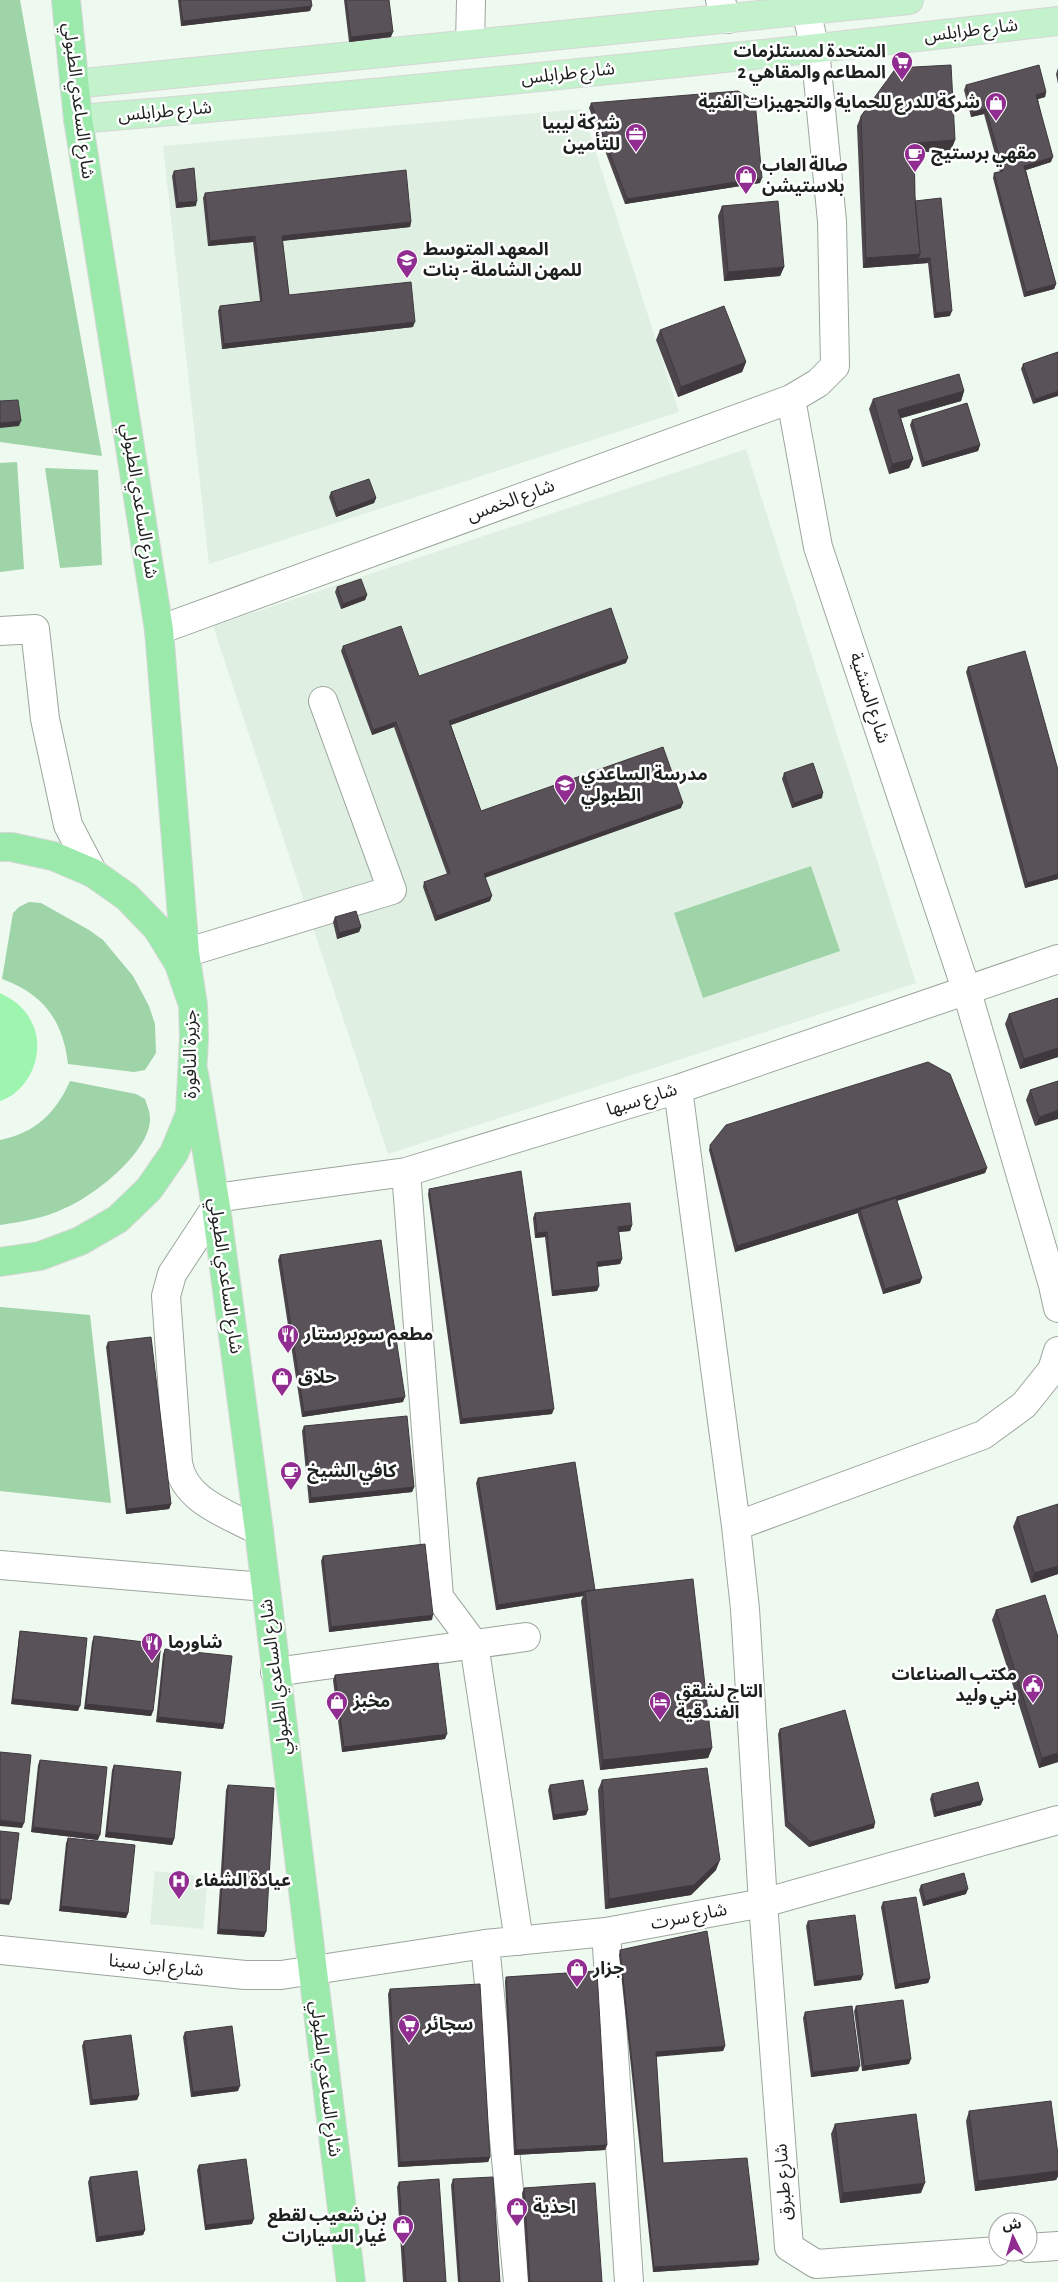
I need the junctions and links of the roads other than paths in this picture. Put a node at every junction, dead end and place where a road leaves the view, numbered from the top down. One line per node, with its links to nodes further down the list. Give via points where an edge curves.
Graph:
1 (66, 0): 9 (highway, شارع الساعدي الطبولي)
2 (471, 0): 7 (street)
3 (909, 0): 4 (main road)
4 (806, 5): 5 (main road); 8 (street, شارع الخمس)
5 (724, 9): 7 (main road)
6 (1058, 21): 8 (main road, شارع طرابلس)
7 (470, 44): 9 (main road)
8 (815, 49): 10 (main road, شارع طرابلس, via 296,101); 11 (street, شارع الخمس, via 832,220 834,366 818,383)
9 (74, 84): 10 (highway, شارع الساعدي الطبولي)
10 (78, 119): 12 (highway, شارع الساعدي الطبولي)
11 (791, 399): 12 (street, شارع الخمس); 19 (street, شارع المنشية, via 818,547)
12 (159, 630): 17 (highway, شارع الساعدي الطبولي)
13 (0, 631): 16 (street, via 35,629 45,719 68,825)
14 (323, 701): 17 (street, via 392,890)
15 (0, 847): 16 (highway, جزيرة النافورة, via 53,856)
16 (93, 873): 20 (highway, جزيرة النافورة, via 127,897 156,928 179,964)
17 (185, 953): 20 (highway, شارع الساعدي الطبولي)
18 (1058, 959): 19 (street, شارع سبها)
19 (966, 992): 22 (street, شارع سبها); 26 (street, شارع المنشية)
20 (193, 1005): 21 (highway, جزيرة النافورة)
21 (194, 1074): 24 (highway, شارع الساعدي الطبولي); 25 (highway, جزيرة النافورة, via 190,1114 174,1153 149,1189 118,1219 80,1241 40,1256)
22 (678, 1089): 23 (street, شارع سبها); 28 (street)
23 (406, 1172): 24 (street, شارع سبها); 33 (street, via 439,1597)
24 (216, 1202): 29 (highway, شارع الساعدي الطبولي); 29 (street, via 172,1274 166,1296 178,1463 184,1483 199,1498)
25 (0, 1262)
26 (1058, 1308)
27 (1058, 1351): 28 (street, via 1052,1370 1024,1405 983,1435)
28 (736, 1526): 36 (street, via 745,1609)
29 (259, 1531): 31 (highway, شارع الساعدي الطبولي)
30 (0, 1565): 31 (street)
31 (265, 1587): 34 (highway, شارع الساعدي الطبولي)
32 (526, 1637): 33 (street)
33 (474, 1644): 34 (street); 38 (street)
34 (275, 1672): 41 (highway, شارع الساعدي الطبولي)
35 (1058, 1820): 36 (street, شارع سرت)
36 (763, 1903): 37 (street, شارع سرت); 44 (street, شارع طبرق, via 789,2248 816,2264)
37 (606, 1932): 38 (street, شارع سرت); 47 (street)
38 (519, 1941): 39 (street, شارع سرت)
39 (485, 1944): 41 (street, شارع سرت); 46 (street)
40 (0, 1950): 41 (street, شارع ابن سينا, via 245,1975)
41 (312, 1971): 45 (highway, شارع الساعدي الطبولي)
42 (1058, 2246): 43 (street)
43 (1038, 2247)
44 (988, 2252)
45 (351, 2282)
46 (518, 2282)
47 (629, 2282)

